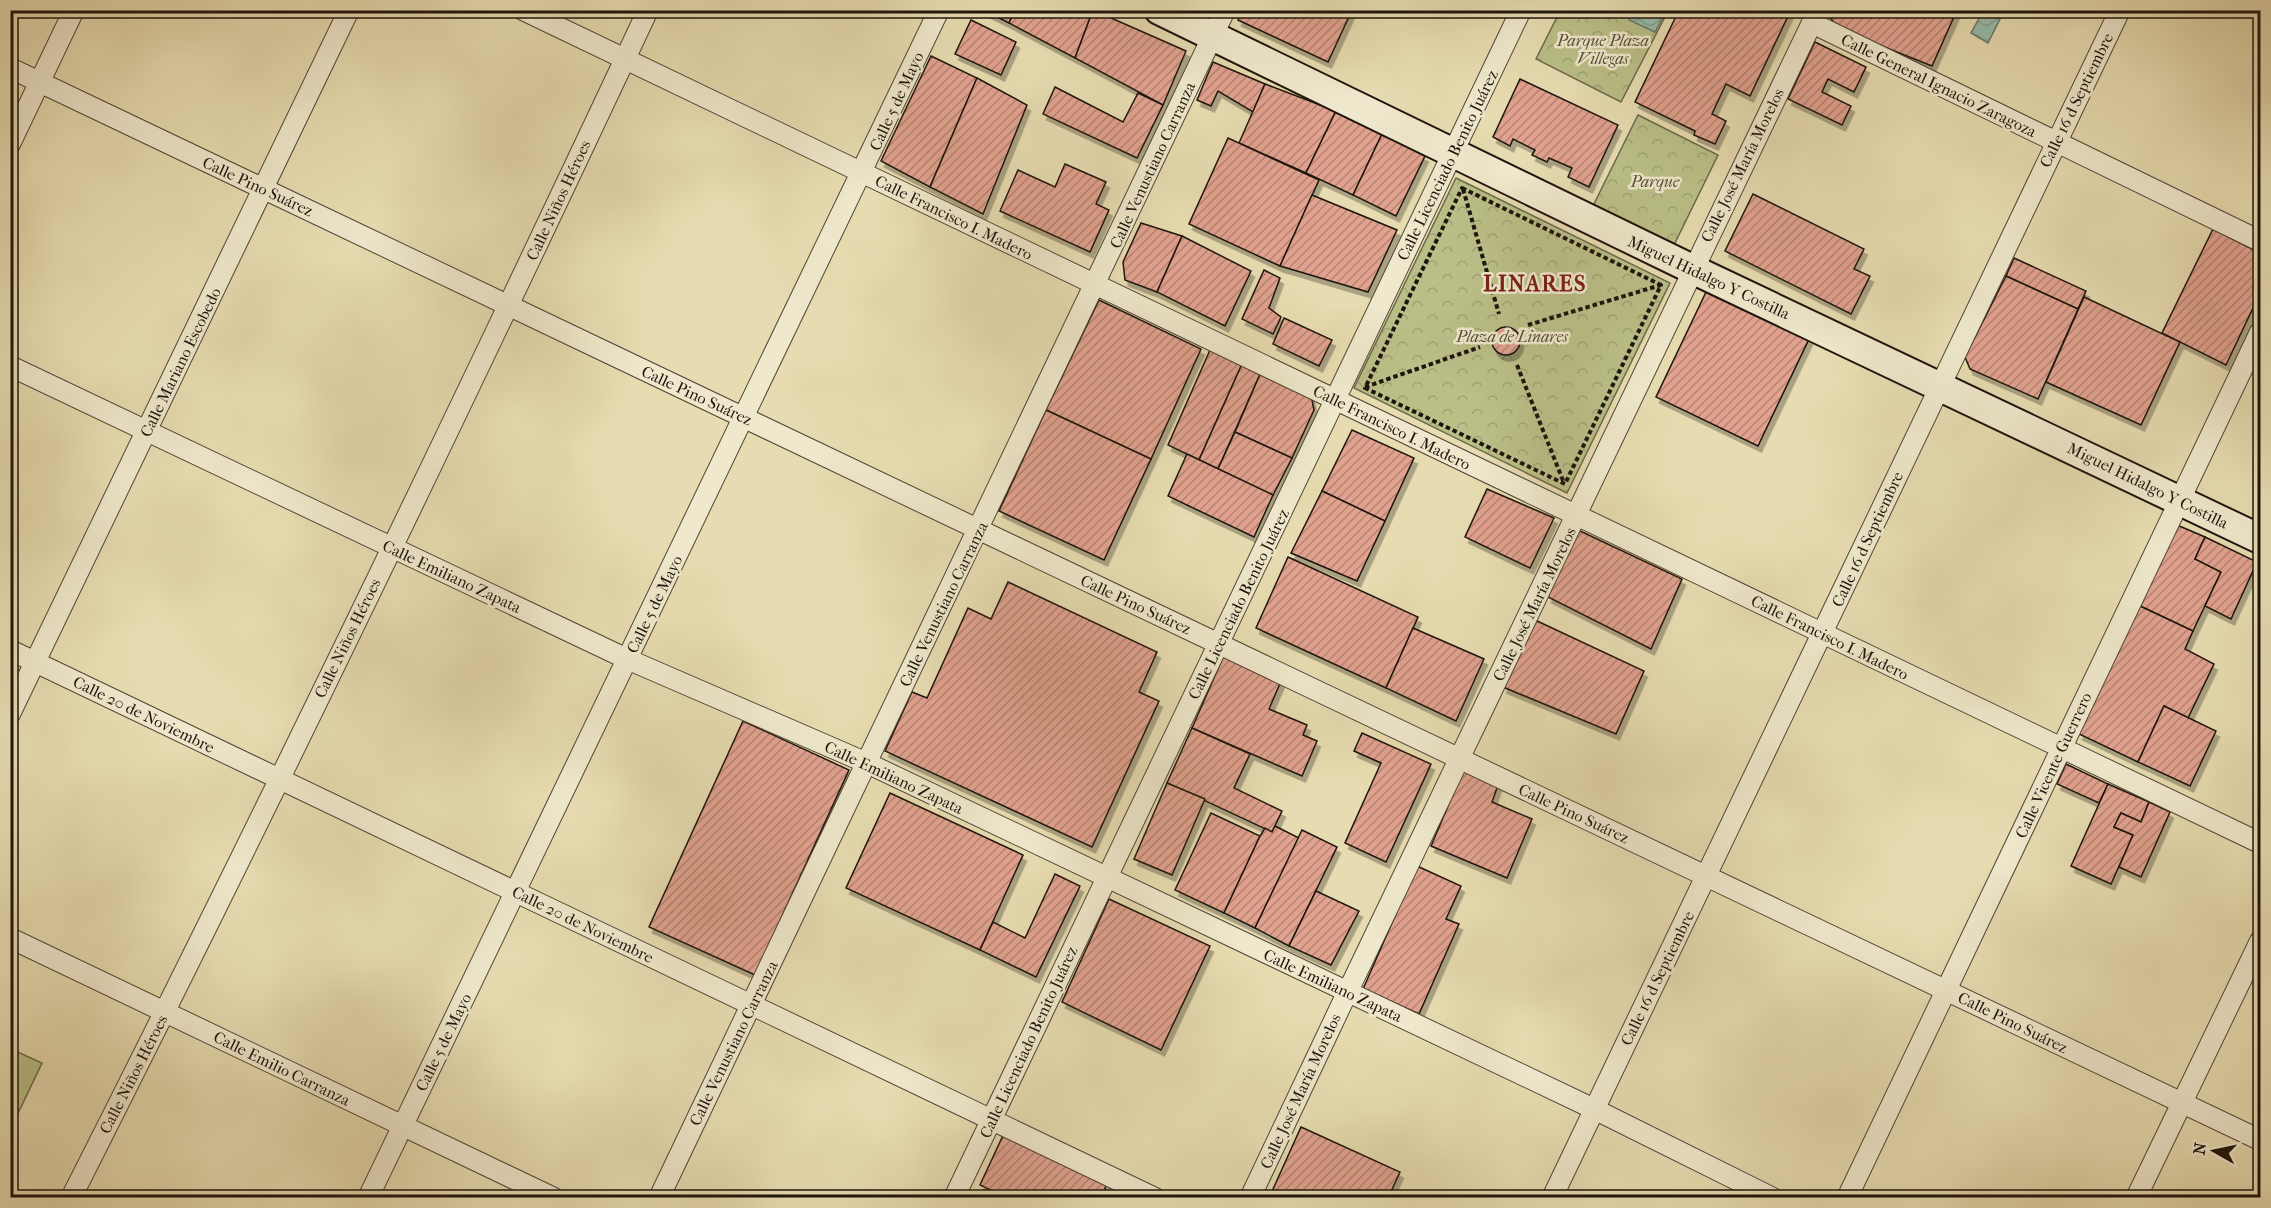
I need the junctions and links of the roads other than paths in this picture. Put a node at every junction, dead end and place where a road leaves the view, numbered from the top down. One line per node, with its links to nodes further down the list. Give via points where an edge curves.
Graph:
1 (74, 10): 14 (street)
2 (349, 10): 19 (street, Calle Mariano Escobedo)
3 (524, 10): 12 (street, Calle Francisco I. Madero)
4 (648, 10): 12 (street, Calle Niños Héroes)
5 (939, 10): 18 (street, Calle 5 de Mayo)
6 (1159, 10): 11 (main road, Miguel Hidalgo Y Costilla)
7 (1225, 10): 11 (street, Calle Venustiano Carranza)
8 (1521, 10): 17 (street, Calle Licenciado Benito Juárez)
9 (2120, 10): 15 (street, Calle 16 d Septiembre)
10 (1815, 17): 15 (street, Calle General Ignacio Zaragoza); 21 (street, Calle José María Morelos)
11 (1212, 36): 17 (main road, Miguel Hidalgo Y Costilla); 22 (street, Calle Venustiano Carranza)
12 (625, 59): 18 (street, Calle Francisco I. Madero); 23 (street, Calle Niños Héroes)
13 (10, 68): 14 (street, Calle Pino Suárez)
14 (40, 82): 16 (street); 19 (street, Calle Pino Suárez)
15 (2056, 142): 20 (street, Calle General Ignacio Zaragoza); 26 (street, Calle 16 d Septiembre)
16 (10, 144)
17 (1452, 154): 21 (main road, Miguel Hidalgo Y Costilla); 27 (street, Calle Licenciado Benito Juárez)
18 (862, 173): 22 (street, Calle Francisco I. Madero); 28 (street, Calle 5 de Mayo)
19 (263, 188): 23 (street, Calle Pino Suárez); 29 (street, Calle Mariano Escobedo)
20 (2260, 241)
21 (1692, 269): 26 (main road, Miguel Hidalgo Y Costilla); 31 (street, Calle José María Morelos)
22 (1095, 285): 27 (street, Calle Francisco I. Madero); 32 (street, Calle Venustiano Carranza)
23 (508, 305): 28 (street, Calle Pino Suárez); 34 (street, Calle Niños Héroes)
24 (2260, 332): 30 (street, Calle Vicente Guerrero)
25 (10, 366): 29 (street, Calle Emiliano Zapata)
26 (1940, 385): 30 (main road, Miguel Hidalgo Y Costilla); 35 (street, Calle 16 d Septiembre)
27 (1335, 400): 31 (street, Calle Francisco I. Madero); 36 (street, Calle Licenciado Benito Juárez)
28 (744, 418): 32 (street, Calle Pino Suárez); 38 (street, Calle 5 de Mayo)
29 (147, 430): 34 (street, Calle Emiliano Zapata); 39 (street, Calle Mariano Escobedo)
30 (2180, 500): 33 (main road, Miguel Hidalgo Y Costilla); 41 (street, Calle Vicente Guerrero)
31 (1576, 515): 35 (street, Calle Francisco I. Madero); 42 (street, Calle José María Morelos)
32 (978, 529): 36 (street, Calle Pino Suárez); 43 (street, Calle Venustiano Carranza)
33 (2260, 539)
34 (392, 547): 38 (street, Calle Emiliano Zapata); 44 (street, Calle Niños Héroes)
35 (1822, 633): 41 (street, Calle Francisco I. Madero); 46 (street, Calle 16 d Septiembre)
36 (1219, 644): 42 (street, Calle Pino Suárez); 47 (street, Calle Licenciado Benito Juárez)
37 (10, 650): 39 (street, Calle 20 de Noviembre)
38 (627, 659): 43 (street, Calle Emiliano Zapata); 48 (street, Calle 5 de Mayo)
39 (35, 662): 40 (street, Calle Mariano Escobedo); 44 (street, Calle 20 de Noviembre)
40 (10, 714)
41 (2062, 748): 45 (street, Calle Francisco I. Madero); 51 (street, Calle Vicente Guerrero)
42 (1460, 759): 46 (street, Calle Pino Suárez); 52 (street, Calle José María Morelos)
43 (867, 763): 47 (street, Calle Emiliano Zapata); 53 (street, Calle Venustiano Carranza)
44 (278, 778): 48 (street, Calle 20 de Noviembre); 54 (street, Calle Niños Héroes)
45 (2260, 843)
46 (1706, 876): 51 (street, Calle Pino Suárez); 56 (street, Calle 16 d Septiembre)
47 (1106, 878): 52 (street, Calle Emiliano Zapata); 57 (street, Calle Licenciado Benito Juárez)
48 (516, 891): 53 (street, Calle 20 de Noviembre); 58 (street, Calle 5 de Mayo)
49 (10, 938): 54 (street, Calle Emilio Carranza)
50 (2260, 941): 55 (street)
51 (1946, 990): 55 (street, Calle Pino Suárez); 69 (street, Calle Vicente Guerrero)
52 (1347, 992): 56 (street, Calle Emiliano Zapata); 66 (street, Calle José María Morelos)
53 (751, 1004): 57 (street, Calle 20 de Noviembre); 63 (street, Calle Venustiano Carranza)
54 (165, 1012): 58 (street, Calle Emilio Carranza); 60 (street, Calle Niños Héroes)
55 (2182, 1103): 59 (street, Calle Pino Suárez); 70 (street)
56 (1594, 1109): 67 (street, Calle 16 d Septiembre); 68 (street, Calle Emiliano Zapata)
57 (992, 1119): 64 (street, Calle Licenciado Benito Juárez); 65 (street, Calle 20 de Noviembre)
58 (403, 1125): 61 (street, Calle 5 de Mayo); 62 (street, Calle Emilio Carranza)
59 (2260, 1140)
60 (71, 1197)
61 (368, 1197)
62 (554, 1197)
63 (659, 1197)
64 (954, 1197)
65 (1155, 1197)
66 (1250, 1197)
67 (1552, 1197)
68 (1773, 1197)
69 (1847, 1197)
70 (2136, 1197)

